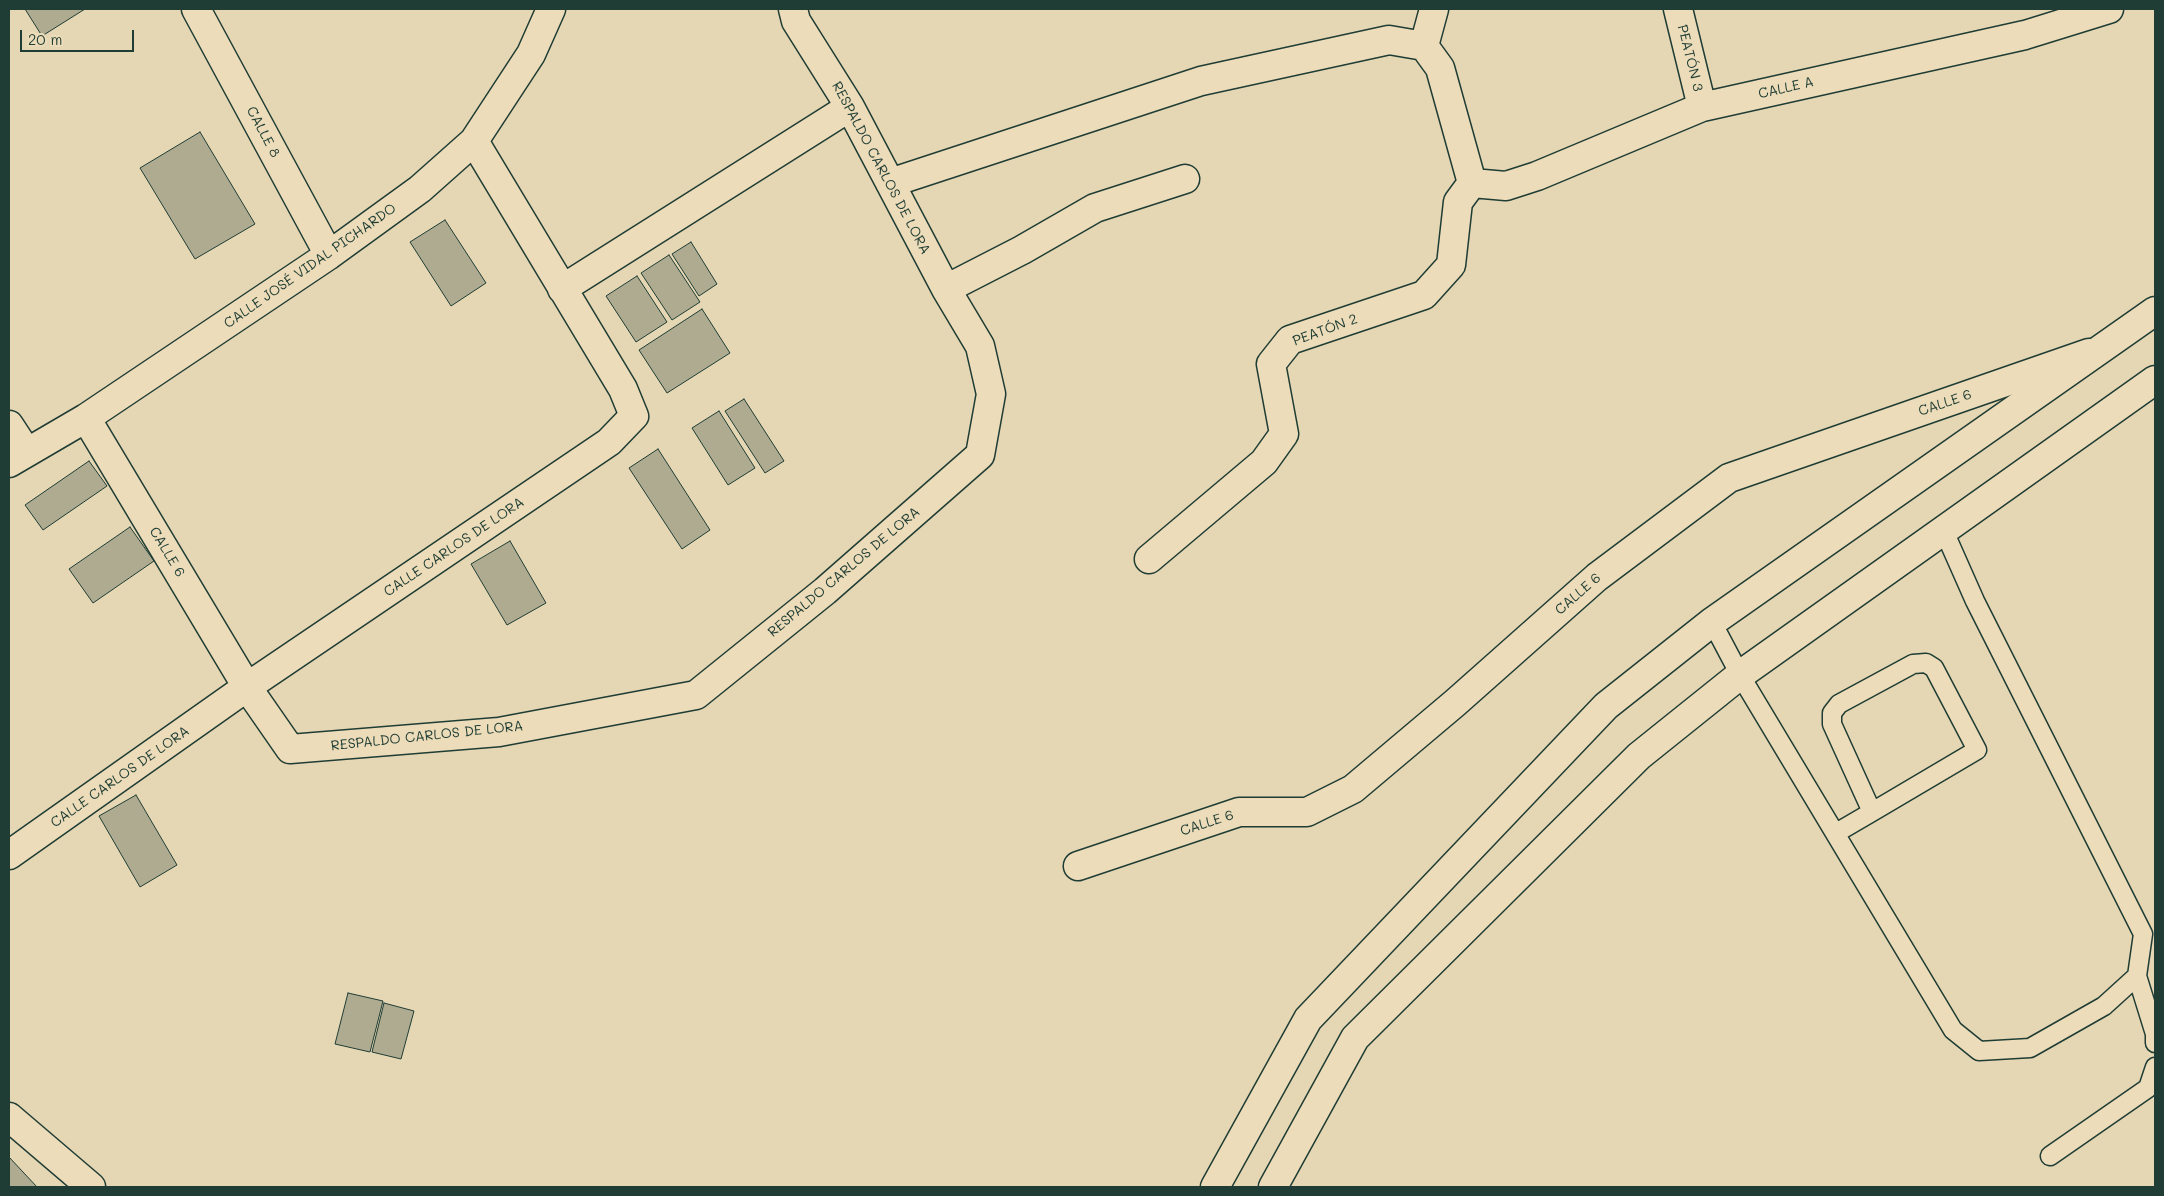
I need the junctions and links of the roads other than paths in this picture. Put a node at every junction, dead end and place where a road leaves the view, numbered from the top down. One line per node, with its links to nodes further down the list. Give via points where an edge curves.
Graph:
1 (196, 9): 14 (street, CALLE 8)
2 (551, 9): 10 (street, CALLE JOSÉ VIDAL PICHARDO, via 531,54)
3 (793, 9): 9 (street, RESPALDO CARLOS DE LORA, via 796,21)
4 (1434, 9): 7 (street)
5 (1678, 9): 8 (street, PEATÓN 3)
6 (2109, 9): 8 (street, CALLE A, via 2025,35)
7 (1424, 46): 12 (street, via 1389,40 1201,80); 13 (street, via 1440,68)
8 (1702, 106): 13 (street, CALLE A, via 1537,176 1506,186)
9 (850, 107): 12 (street, RESPALDO CARLOS DE LORA); 16 (street)
10 (474, 141): 14 (street, CALLE JOSÉ VIDAL PICHARDO, via 420,190); 16 (street, CALLE CARLOS DE LORA)
11 (1185, 179): 15 (street, via 1095,208)
12 (890, 183): 15 (street, RESPALDO CARLOS DE LORA)
13 (1472, 183): 24 (street, PEATÓN 2, via 1458,202 1451,266 1424,296 1290,340 1271,364 1284,434 1264,462)
14 (329, 255): 20 (street, CALLE JOSÉ VIDAL PICHARDO)
15 (946, 288): 27 (street, RESPALDO CARLOS DE LORA, via 980,346 991,394 980,455 825,591 696,695 499,732 290,749)
16 (562, 289): 27 (street, CALLE CARLOS DE LORA, via 623,390 634,416 609,442)
17 (2155, 311): 18 (street)
18 (2103, 348): 25 (street); 31 (street, CALLE 6, via 1729,478 1597,577 1353,789 1307,812 1240,812)
19 (2155, 380): 23 (street)
20 (86, 418): 22 (street, CALLE JOSÉ VIDAL PICHARDO); 27 (street, CALLE 6)
21 (9, 425): 22 (street)
22 (17, 457)
23 (1944, 531): 26 (street); 32 (lane, via 1975,601 2143,934)
24 (1149, 559)
25 (1712, 622): 26 (lane); 38 (street, via 1606,706 1308,1019)
26 (1740, 675): 29 (lane); 39 (street, via 1639,756 1354,1038)
27 (247, 687): 30 (street, CALLE CARLOS DE LORA)
28 (1872, 812): 28 (lane, via 1976,750 1934,668 1926,663 1913,664 1839,704 1832,713 1832,724); 29 (lane)
29 (1836, 833): 32 (lane, via 1953,1030 1980,1050 2030,1048 2104,1006)
30 (9, 856)
31 (1078, 866)
32 (2137, 976): 33 (lane)
33 (2155, 1043)
34 (2155, 1067): 36 (lane, via 2148,1088)
35 (9, 1117): 37 (street)
36 (2050, 1156)
37 (90, 1187)
38 (1215, 1187)
39 (1273, 1187)

